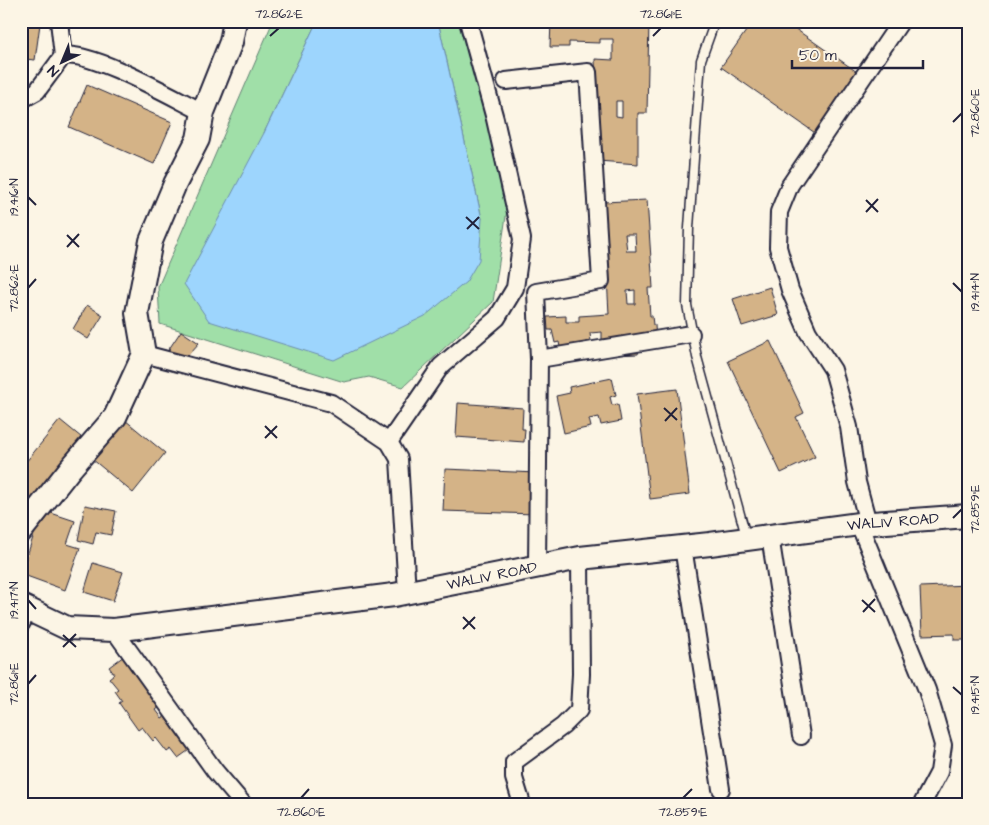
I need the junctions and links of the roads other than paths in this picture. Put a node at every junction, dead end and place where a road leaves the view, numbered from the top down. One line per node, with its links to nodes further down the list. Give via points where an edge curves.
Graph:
1 (59, 21): 6 (street)
2 (235, 21): 9 (main road, via 231,42)
3 (468, 21): 13 (street, via 495,119 522,239 515,288 497,318 441,366)
4 (715, 21): 10 (lane, via 701,60 689,228 687,305)
5 (902, 21): 15 (street, via 790,186 779,212 778,247 790,290 808,332 833,370 849,426)
6 (63, 56): 8 (street, via 37,91); 9 (street, via 71,54 96,61)
7 (506, 81): 12 (street, via 588,72 602,282 536,292)
8 (21, 100)
9 (203, 112): 11 (main road, via 198,139 174,184 151,241 137,313)
10 (691, 334): 12 (street); 18 (lane)
11 (144, 354): 13 (street, via 331,404); 16 (main road, via 115,417)
12 (539, 359): 21 (street)
13 (389, 442): 22 (street, via 399,459)
14 (968, 516): 15 (main road, WALIV ROAD)
15 (864, 523): 17 (main road, WALIV ROAD); 29 (street, via 928,690 943,745 938,772)
16 (21, 531)
17 (770, 536): 18 (main road, WALIV ROAD); 25 (street)
18 (747, 539): 19 (main road, WALIV ROAD)
19 (683, 547): 20 (main road, WALIV ROAD); 26 (street)
20 (580, 558): 21 (main road, WALIV ROAD); 28 (street, via 581,674 578,710 563,726 514,762 514,778)
21 (537, 566): 22 (main road, WALIV ROAD)
22 (407, 592): 24 (main road, WALIV ROAD)
23 (24, 613): 24 (main road, WALIV ROAD, via 67,628)
24 (114, 630): 27 (street, via 215,771)
25 (801, 736)
26 (722, 789)
27 (243, 804)
28 (522, 804)
29 (922, 804)

